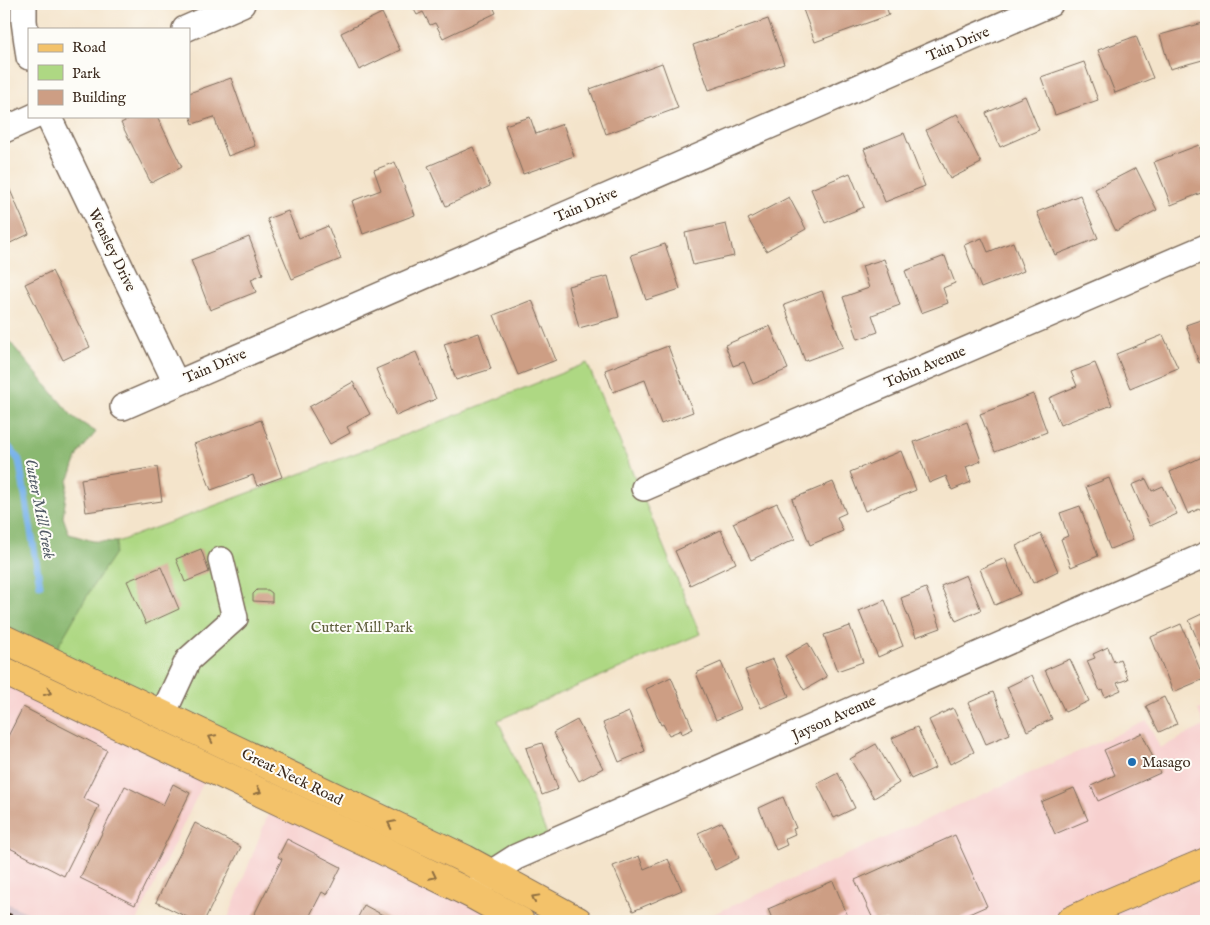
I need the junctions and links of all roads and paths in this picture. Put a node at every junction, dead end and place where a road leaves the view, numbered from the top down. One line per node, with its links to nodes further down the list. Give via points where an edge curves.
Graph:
1 (24, 4): 5 (street)
2 (242, 4): 4 (street)
3 (1050, 4): 10 (street, Tain Drive)
4 (187, 28)
5 (28, 51)
6 (31, 118): 8 (street)
7 (49, 118): 10 (street, Wensley Drive)
8 (4, 130)
9 (1206, 247): 12 (street, Tobin Avenue)
10 (176, 383): 11 (street, Tain Drive)
11 (123, 407)
12 (644, 488)
13 (1206, 555): 19 (street, Jayson Avenue, via 516,857)
14 (221, 560): 17 (street, via 235,618 188,660)
15 (7, 640): 16 (main road); 17 (main road, Great Neck Road)
16 (4, 670): 20 (main road, Great Neck Road, one-way to 20)
17 (163, 714): 19 (main road, Great Neck Road, one-way to 17)
18 (1206, 862): 23 (main road)
19 (491, 873): 20 (street, Jayson Avenue); 22 (main road, Great Neck Road, one-way to 19)
20 (473, 895): 21 (main road, Great Neck Road)
21 (520, 921)
22 (578, 921)
23 (1070, 921)

